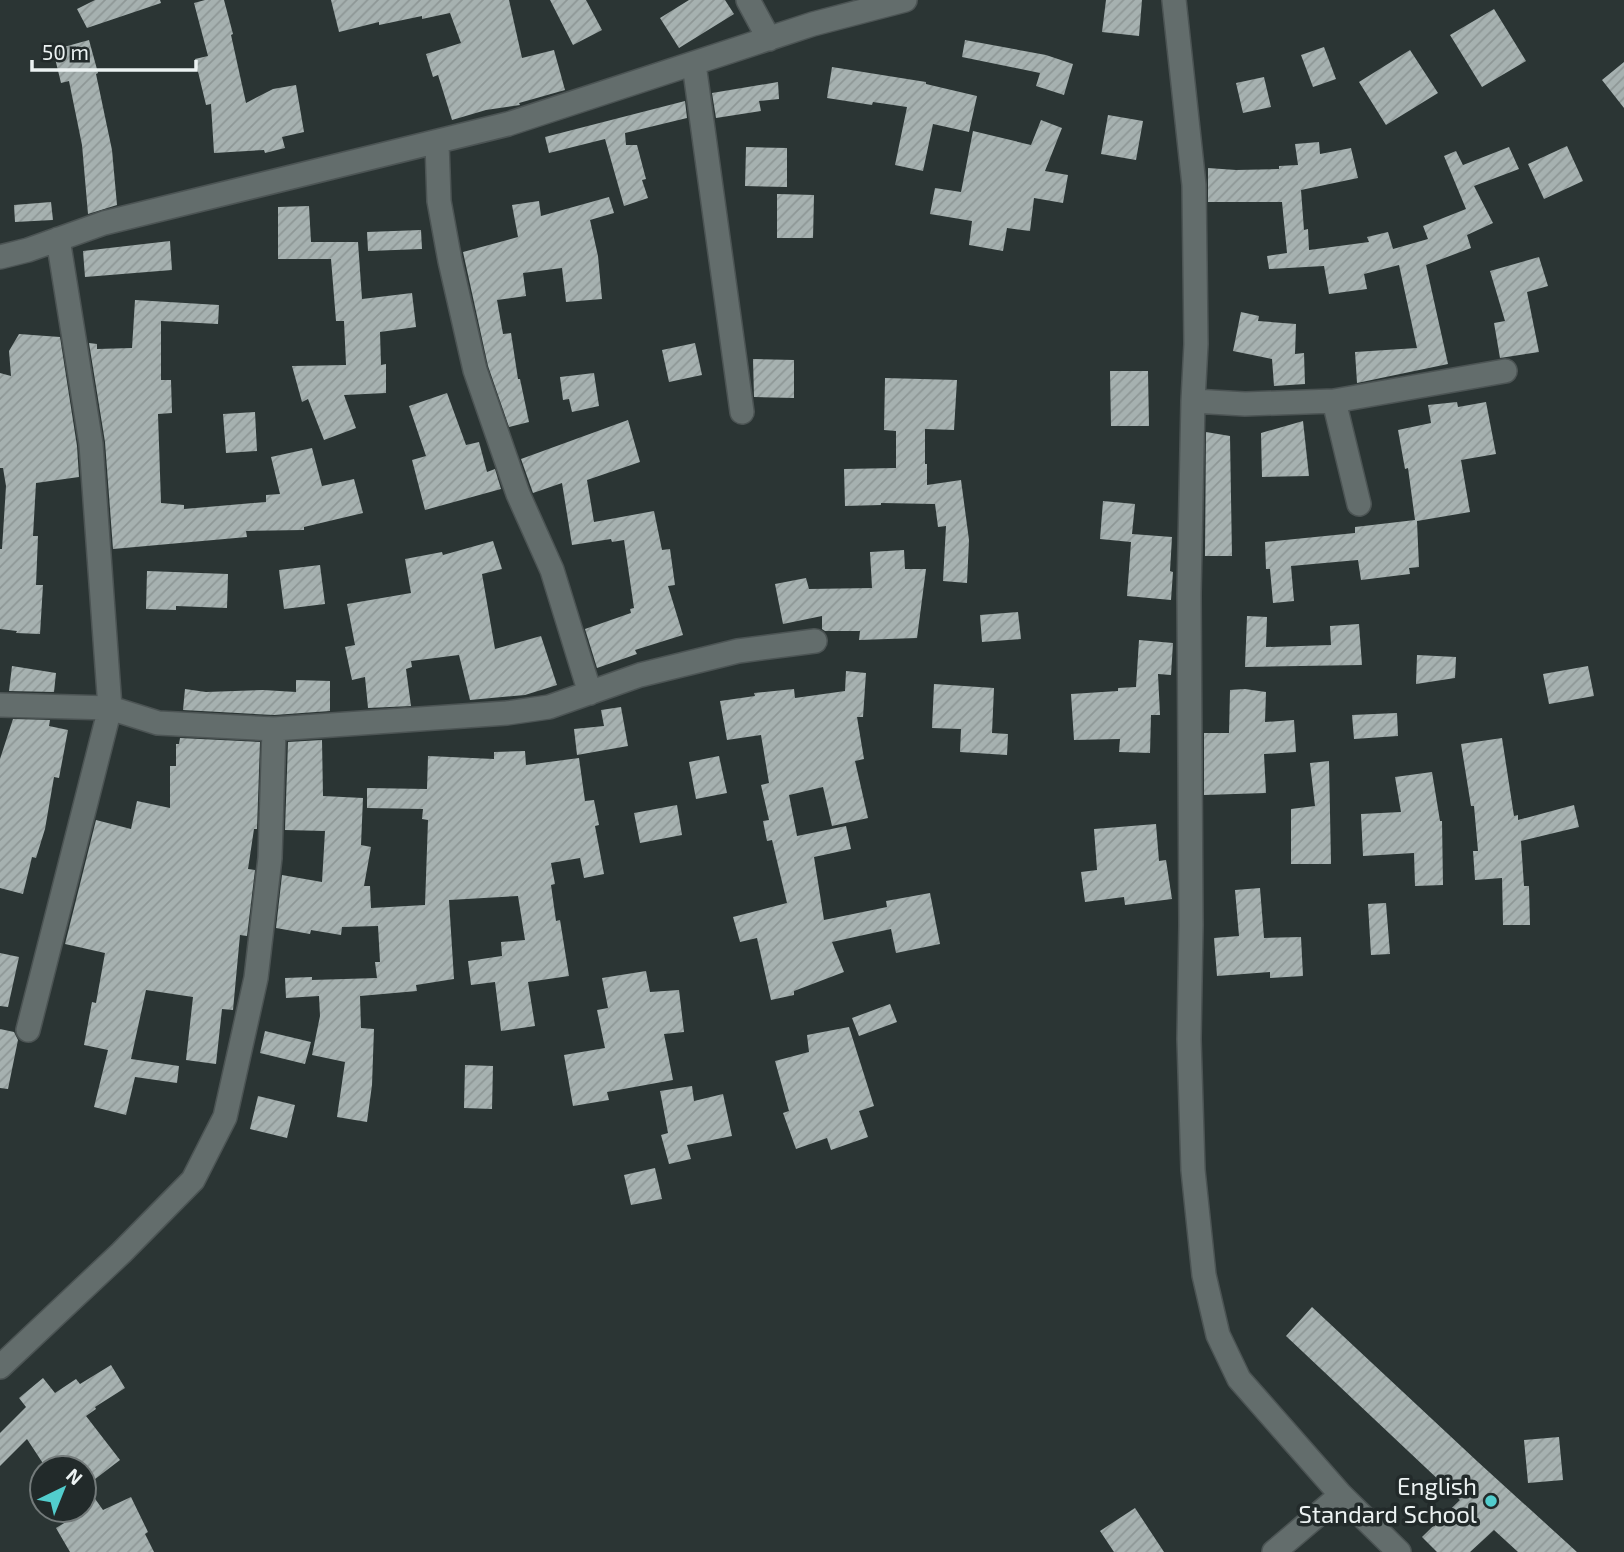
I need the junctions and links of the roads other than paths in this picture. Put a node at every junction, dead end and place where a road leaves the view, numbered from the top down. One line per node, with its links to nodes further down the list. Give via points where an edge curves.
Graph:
1 (748, 0): 4 (street)
2 (905, 0): 4 (street)
3 (1174, 0): 10 (street, via 1194,185)
4 (769, 39): 5 (street)
5 (694, 64): 6 (street); 12 (street)
6 (437, 143): 7 (street, via 222,192); 15 (street, via 439,201 475,370 552,570)
7 (58, 239): 8 (street); 17 (street, via 91,444)
8 (0, 257)
9 (1505, 371): 11 (street)
10 (1192, 401): 11 (street); 21 (street, via 1189,1039 1193,1170 1204,1275 1218,1335 1239,1380)
11 (1334, 401): 13 (street)
12 (742, 412)
13 (1359, 504)
14 (815, 641): 15 (street, via 738,651 640,675)
15 (590, 693): 18 (street, via 549,707 506,713)
16 (0, 705): 17 (street)
17 (110, 709): 18 (street, via 158,723); 19 (street)
18 (274, 729): 20 (street, via 270,858 256,978 225,1117 194,1180)
19 (28, 1030)
20 (0, 1367)
21 (1341, 1495): 22 (street); 23 (street)
22 (1274, 1552)
23 (1399, 1552)

